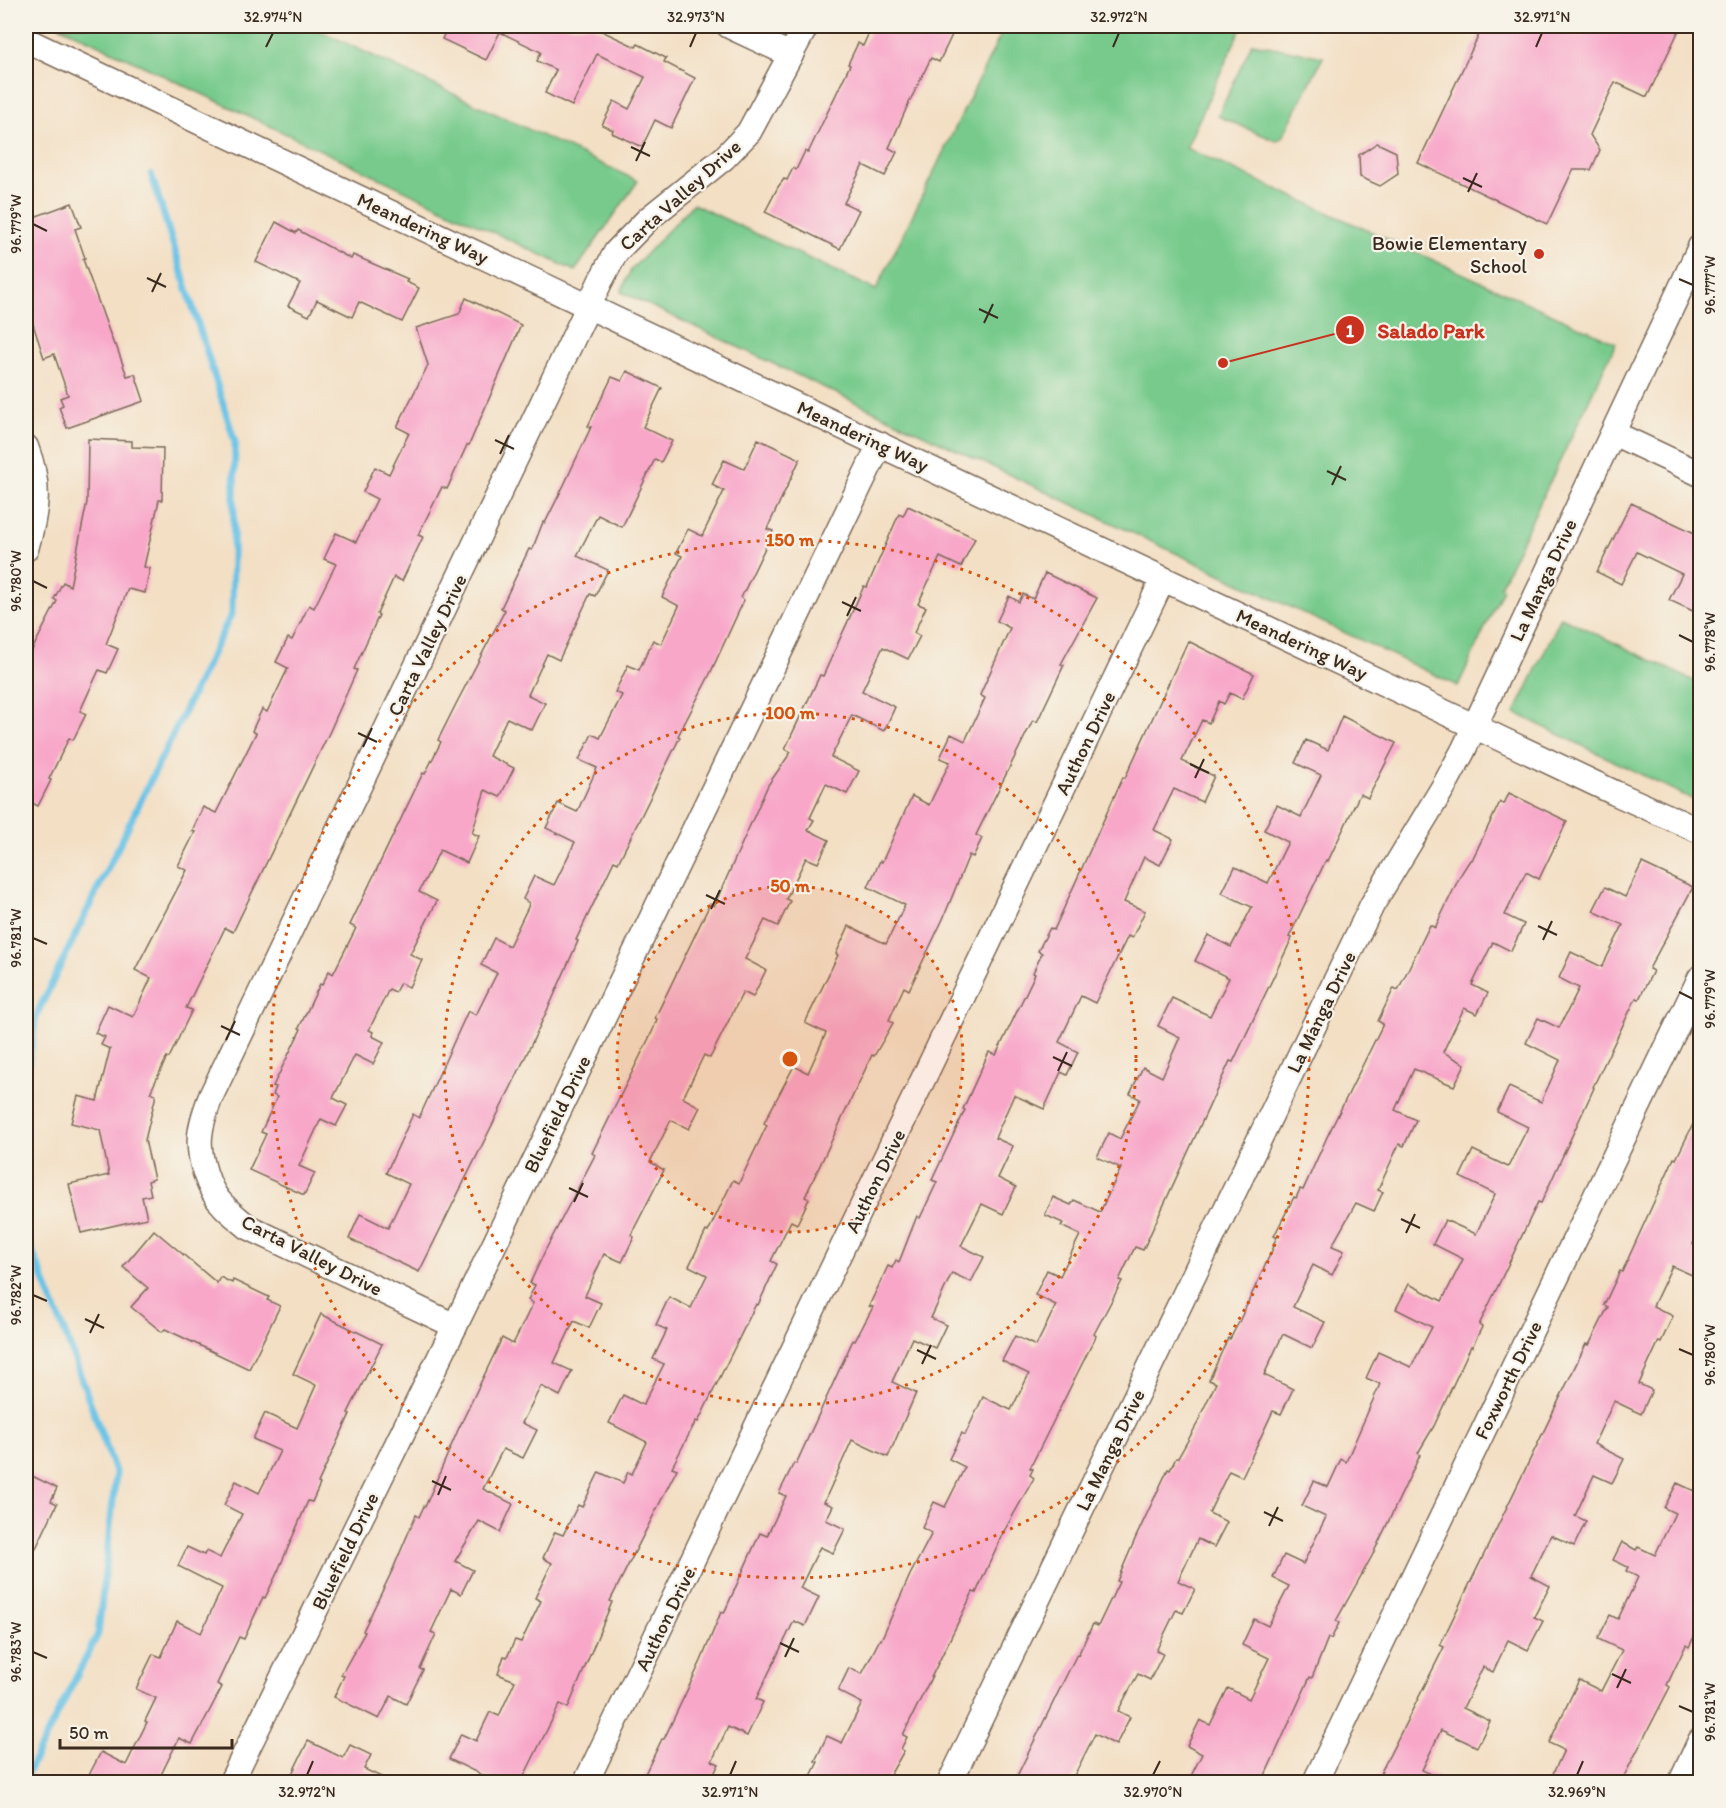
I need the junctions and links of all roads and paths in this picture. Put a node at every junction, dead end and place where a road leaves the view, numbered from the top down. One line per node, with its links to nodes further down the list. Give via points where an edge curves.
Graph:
1 (729, 26): 4 (street)
2 (806, 26): 4 (street, Carta Valley Drive)
3 (26, 40): 6 (street, Meandering Way)
4 (791, 55): 6 (street, Carta Valley Drive, via 749,132 724,158 648,219 616,252)
5 (1701, 247): 7 (street, La Manga Drive)
6 (589, 306): 8 (street, Meandering Way); 16 (street, Carta Valley Drive, via 211,1096 200,1137 209,1184 221,1204 248,1227)
7 (1613, 433): 10 (street); 13 (street, La Manga Drive)
8 (880, 444): 12 (street, Meandering Way); 16 (street, Bluefield Drive)
9 (26, 447): 11 (street, via 36,486 35,516)
10 (1701, 474)
11 (26, 549)
12 (1163, 579): 13 (street, Meandering Way); 19 (street, Authon Drive)
13 (1475, 726): 14 (street, Meandering Way); 20 (street, La Manga Drive, via 1444,786 1372,905)
14 (1701, 831)
15 (1701, 978): 21 (street, Foxworth Drive)
16 (455, 1326): 18 (street, Bluefield Drive)
17 (1701, 1741): 22 (street)
18 (231, 1782)
19 (586, 1782)
20 (950, 1782)
21 (1315, 1782)
22 (1681, 1782)

